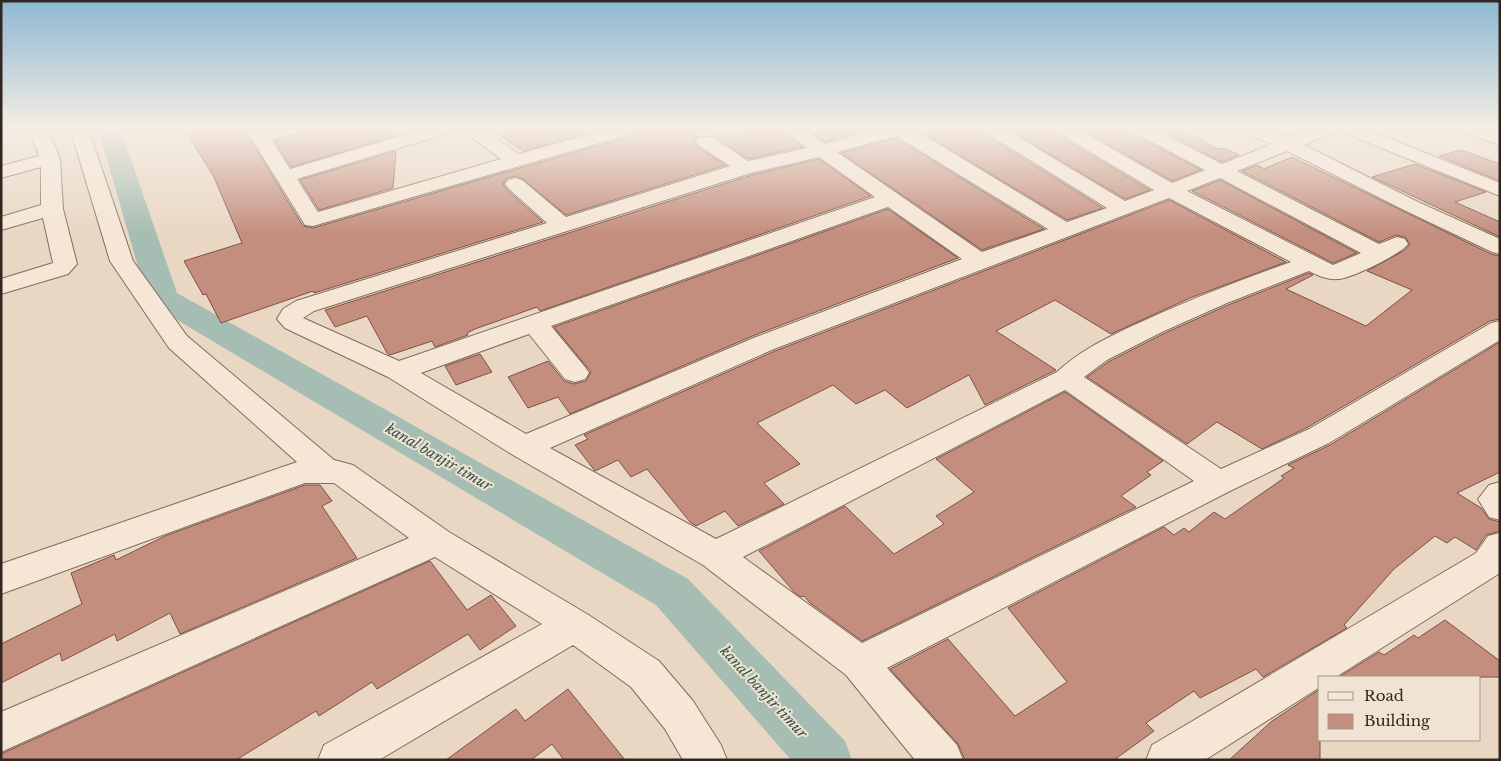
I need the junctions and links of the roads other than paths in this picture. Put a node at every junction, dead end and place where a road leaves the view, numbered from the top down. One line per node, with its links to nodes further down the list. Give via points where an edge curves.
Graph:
1 (33, 164): 19 (street)
2 (50, 164): 26 (street)
3 (90, 164): 40 (street, via 122,261 178,342)
4 (278, 164): 20 (street)
5 (328, 164): 20 (street)
6 (503, 164): 20 (street, via 313,220)
7 (739, 164): 17 (street)
8 (764, 164): 17 (street)
9 (841, 164): 24 (street)
10 (957, 164): 29 (street)
11 (1049, 164): 25 (street)
12 (1124, 164): 23 (street)
13 (1207, 164): 18 (street)
14 (1235, 164): 18 (street)
15 (1327, 164): 30 (street)
16 (1435, 164): 22 (street)
17 (745, 168): 28 (street)
18 (1219, 170): 23 (street); 32 (street, via 1388,249 1335,273)
19 (1, 172)
20 (286, 176)
21 (515, 184): 28 (street)
22 (1500, 190)
23 (1171, 191): 25 (street); 32 (street)
24 (890, 199): 31 (street); 34 (street)
25 (1122, 208): 29 (street)
26 (52, 209): 27 (street); 33 (street, via 66,264 60,269)
27 (1, 224)
28 (563, 226): 36 (street, via 305,306 292,314 290,319 294,323)
29 (1063, 229): 31 (street)
30 (1500, 247)
31 (979, 260): 39 (street, via 765,343)
32 (1309, 263): 38 (street, via 1150,327 1084,361)
33 (1, 287)
34 (534, 323): 36 (street); 37 (street)
35 (1500, 329): 41 (street, via 1319,436)
36 (398, 371): 39 (street)
37 (576, 372)
38 (1067, 378): 41 (street); 45 (street)
39 (524, 447): 45 (street)
40 (325, 470): 44 (street, via 342,473); 47 (street, via 303,472)
41 (1219, 483): 49 (street)
42 (1500, 494): 43 (street, via 1494,499)
43 (1500, 508)
44 (437, 541): 48 (street); 50 (street)
45 (715, 555): 49 (street)
46 (1496, 560): 54 (street)
47 (1, 579)
48 (574, 625): 51 (street); 52 (street, via 645,674 675,710)
49 (859, 663): 53 (street)
50 (1, 732)
51 (339, 760)
52 (706, 760)
53 (942, 760)
54 (1167, 760)

